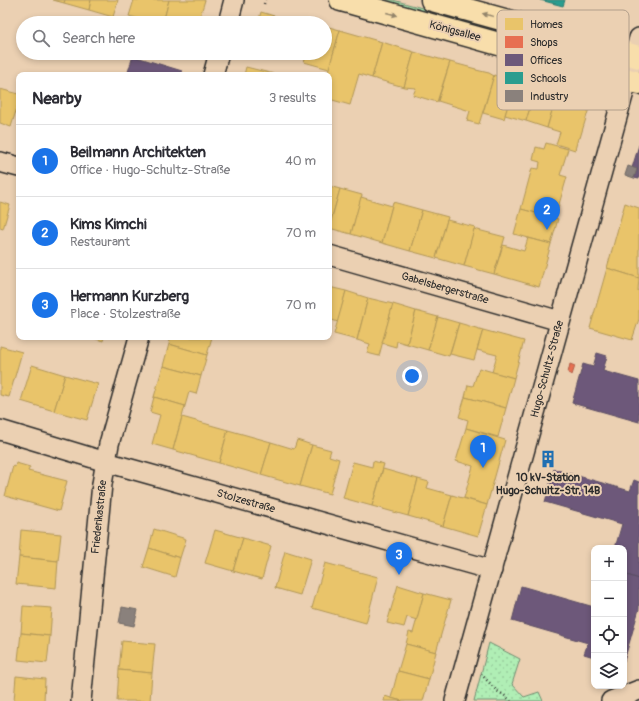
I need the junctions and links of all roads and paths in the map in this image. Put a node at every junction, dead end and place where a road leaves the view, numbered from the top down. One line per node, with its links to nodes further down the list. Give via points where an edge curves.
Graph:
1 (234, 0): 5 (street)
2 (341, 0): 6 (main road, Königsallee, one-way to 6)
3 (439, 1): 4 (main road, one-way to 3)
4 (497, 15)
5 (230, 16)
6 (497, 43)
7 (637, 50): 10 (street, Hugo-Schultz-Straße)
8 (218, 60): 9 (street)
9 (214, 72)
10 (633, 81): 11 (street, Hugo-Schultz-Straße)
11 (629, 94)
12 (624, 110): 16 (street, Hugo-Schultz-Straße)
13 (0, 162): 14 (street)
14 (16, 166)
15 (332, 257): 16 (street, Gabelsbergerstraße)
16 (560, 321): 20 (street, Hugo-Schultz-Straße)
17 (138, 340): 19 (street, Friederikastraße)
18 (0, 430): 19 (street, Stolzestraße)
19 (106, 462): 20 (street, Stolzestraße); 23 (street, Friederikastraße)
20 (492, 570): 21 (street, Hugo-Schultz-Straße)
21 (464, 668): 24 (street, Hugo-Schultz-Straße); 25 (path, via 480,672 497,691)
22 (639, 690): 26 (street)
23 (81, 701)
24 (455, 701)
25 (511, 701)
26 (611, 701)

